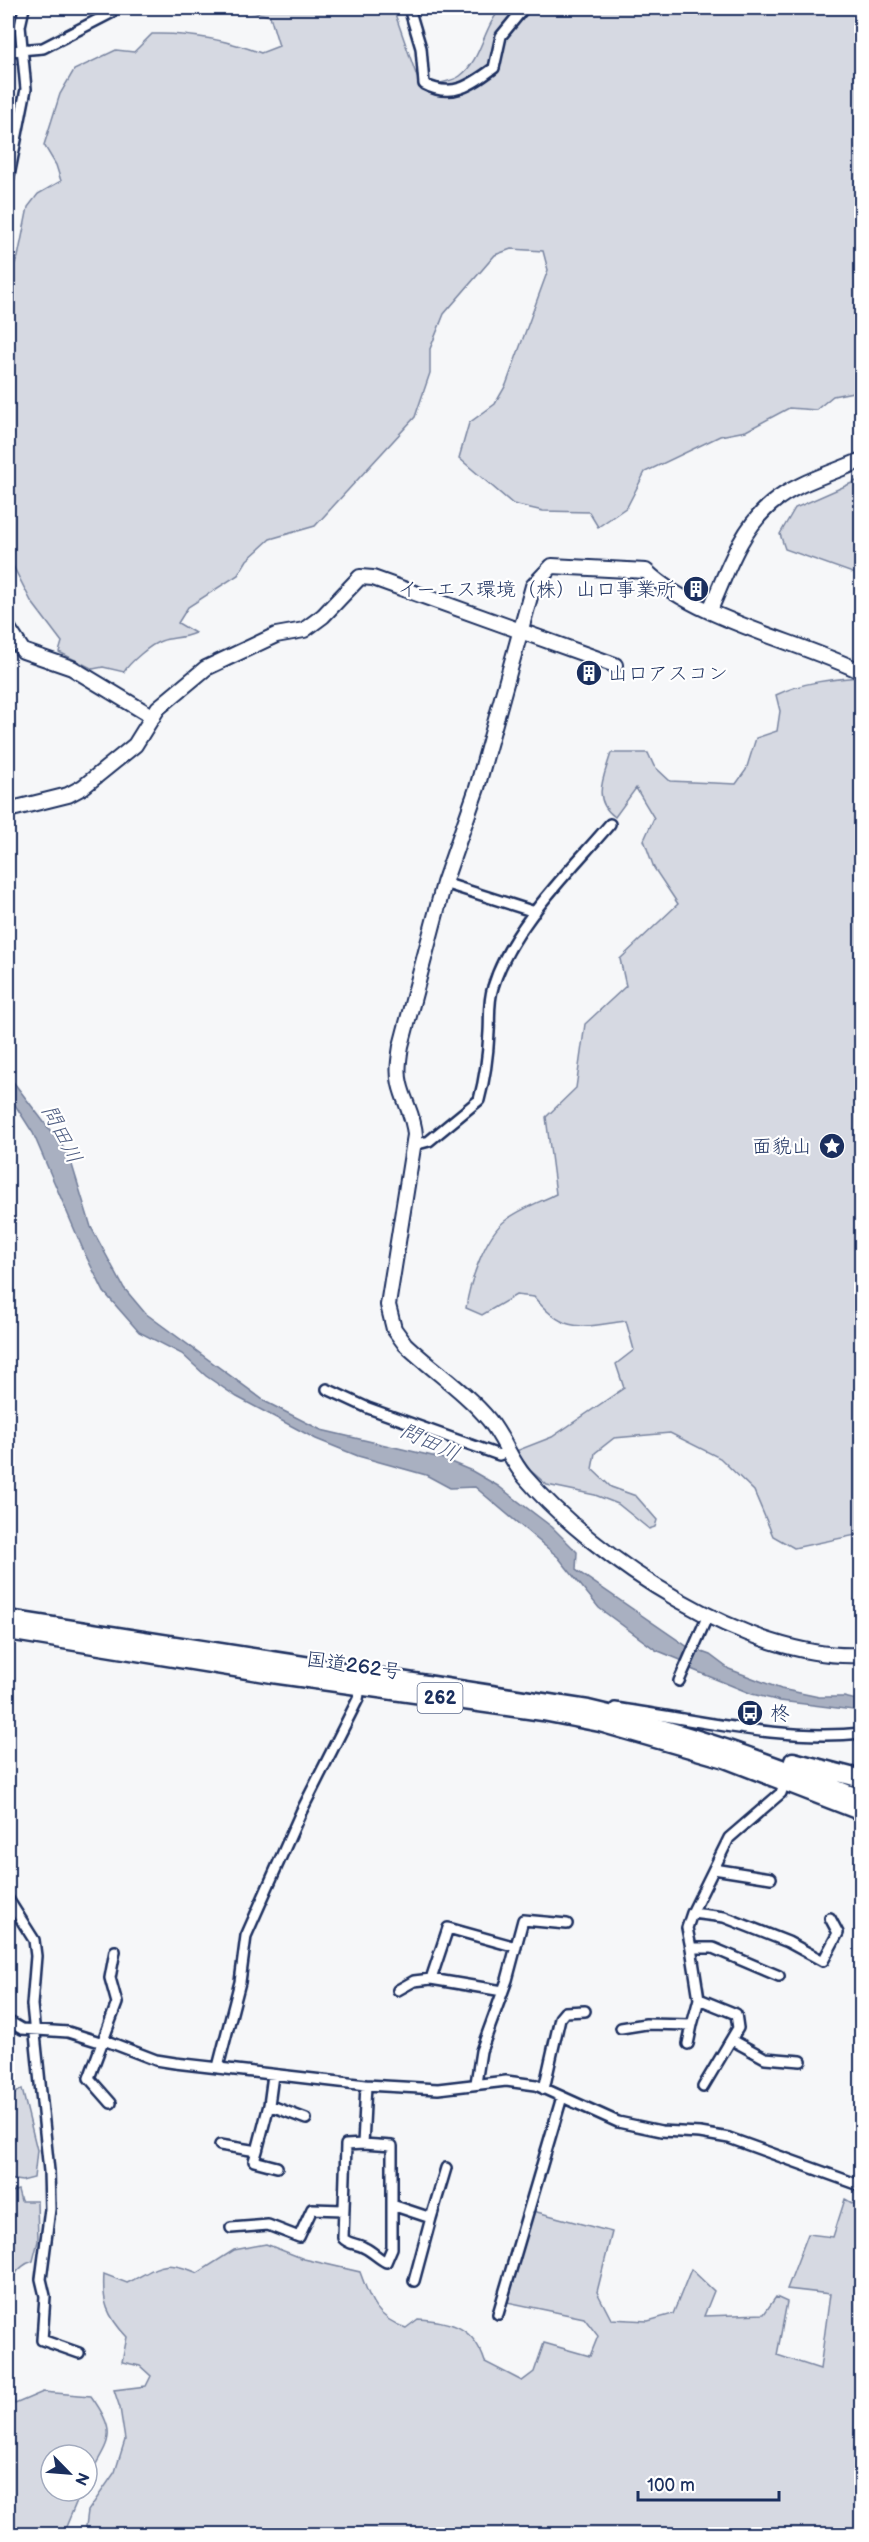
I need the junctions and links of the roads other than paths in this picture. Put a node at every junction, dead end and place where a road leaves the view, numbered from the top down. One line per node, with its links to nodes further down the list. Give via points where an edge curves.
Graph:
1 (24, 8): 5 (street, via 20,26)
2 (113, 8): 5 (street, via 111,13 43,48)
3 (409, 8): 4 (street, via 421,48 424,84 439,92 456,90 494,68 501,36)
4 (524, 8)
5 (22, 49): 6 (street); 7 (street, via 26,89)
6 (8, 51)
7 (8, 182)
8 (861, 459): 9 (street, via 771,503 750,526)
9 (710, 610): 11 (street, via 664,589 646,571 552,566 533,585); 13 (street)
10 (8, 628): 14 (street, via 23,651 72,668)
11 (520, 633): 12 (street); 14 (street, via 373,578 360,577 304,630 276,635 206,668); 17 (street, via 477,788)
12 (615, 665)
13 (861, 672)
14 (153, 717): 15 (street, via 135,745 83,787 68,795)
15 (8, 810)
16 (610, 824): 18 (street)
17 (444, 882): 18 (street); 19 (street, via 398,1066 414,1123)
18 (535, 912): 19 (street, via 503,962 493,987 479,1100 429,1141)
19 (414, 1145): 21 (street, via 389,1290 389,1316 405,1344 488,1418)
20 (327, 1389): 21 (street, via 499,1455)
21 (507, 1452): 22 (street, via 527,1479 595,1544)
22 (707, 1617): 25 (street, via 795,1647); 26 (street)
23 (8, 1619): 27 (highway, 国道262号 / 262)
24 (8, 1631): 27 (highway, 国道262号 / 262)
25 (861, 1655)
26 (681, 1679)
27 (362, 1681): 28 (highway, 国道262号 / 262); 32 (highway, 国道262号 / 262, via 600,1723 682,1745); 58 (street, via 358,1699 246,1936 240,1982)
28 (497, 1693): 29 (highway, 国道262号 / 262, via 588,1709); 30 (street, via 790,1732)
29 (682, 1733): 31 (highway, via 735,1743); 33 (highway, 国道262号 / 262)
30 (861, 1733)
31 (861, 1779)
32 (785, 1781): 34 (highway, 国道262号 / 262); 35 (street, via 781,1793 729,1838)
33 (861, 1799)
34 (861, 1812)
35 (714, 1869): 36 (street); 38 (street)
36 (771, 1878)
37 (8, 1899): 53 (street, via 34,1940)
38 (692, 1912): 39 (street, via 724,1917 823,1960 838,1933); 42 (street, via 687,1928)
39 (830, 1918)
40 (567, 1924): 41 (street, via 523,1920)
41 (516, 1947): 45 (street, via 448,1928); 47 (street)
42 (691, 1948): 44 (street, via 713,1948); 48 (street)
43 (115, 1951): 55 (street, via 110,1978 117,2003)
44 (779, 1976)
45 (431, 1979): 46 (street, via 414,1981); 47 (street)
46 (398, 1990)
47 (503, 1991): 60 (street, via 480,2051)
48 (699, 1998): 51 (street); 54 (street, via 736,2014 738,2028)
49 (585, 2011): 63 (street, via 566,2012 560,2018)
50 (8, 2021): 53 (street, via 22,2029)
51 (692, 2025): 52 (street); 56 (street)
52 (621, 2028)
53 (35, 2030): 55 (street, via 68,2032); 80 (street, via 50,2209 41,2279 45,2296 42,2340)
54 (732, 2040): 57 (street, via 765,2058); 62 (street)
55 (104, 2042): 58 (street, via 156,2060); 65 (street, via 89,2078)
56 (688, 2044)
57 (801, 2061)
58 (218, 2067): 59 (street)
59 (273, 2075): 61 (street); 66 (street)
60 (476, 2083): 61 (street, via 438,2088); 63 (street, via 506,2081)
61 (366, 2085): 68 (street)
62 (704, 2087)
63 (544, 2089): 64 (street)
64 (562, 2097): 73 (street, via 618,2122 729,2138); 79 (street)
65 (111, 2103)
66 (269, 2105): 67 (street); 70 (street)
67 (306, 2119)
68 (363, 2144): 74 (street, via 392,2146); 75 (street, via 346,2145)
69 (220, 2145): 70 (street)
70 (256, 2151): 71 (street, via 254,2161)
71 (277, 2167)
72 (446, 2168): 76 (street)
73 (861, 2186)
74 (392, 2205): 75 (street, via 392,2248 386,2262 342,2238); 76 (street)
75 (343, 2210): 77 (street, via 312,2209 299,2237 268,2224)
76 (431, 2218): 78 (street)
77 (231, 2228)
78 (414, 2281)
79 (498, 2314)
80 (79, 2353)

